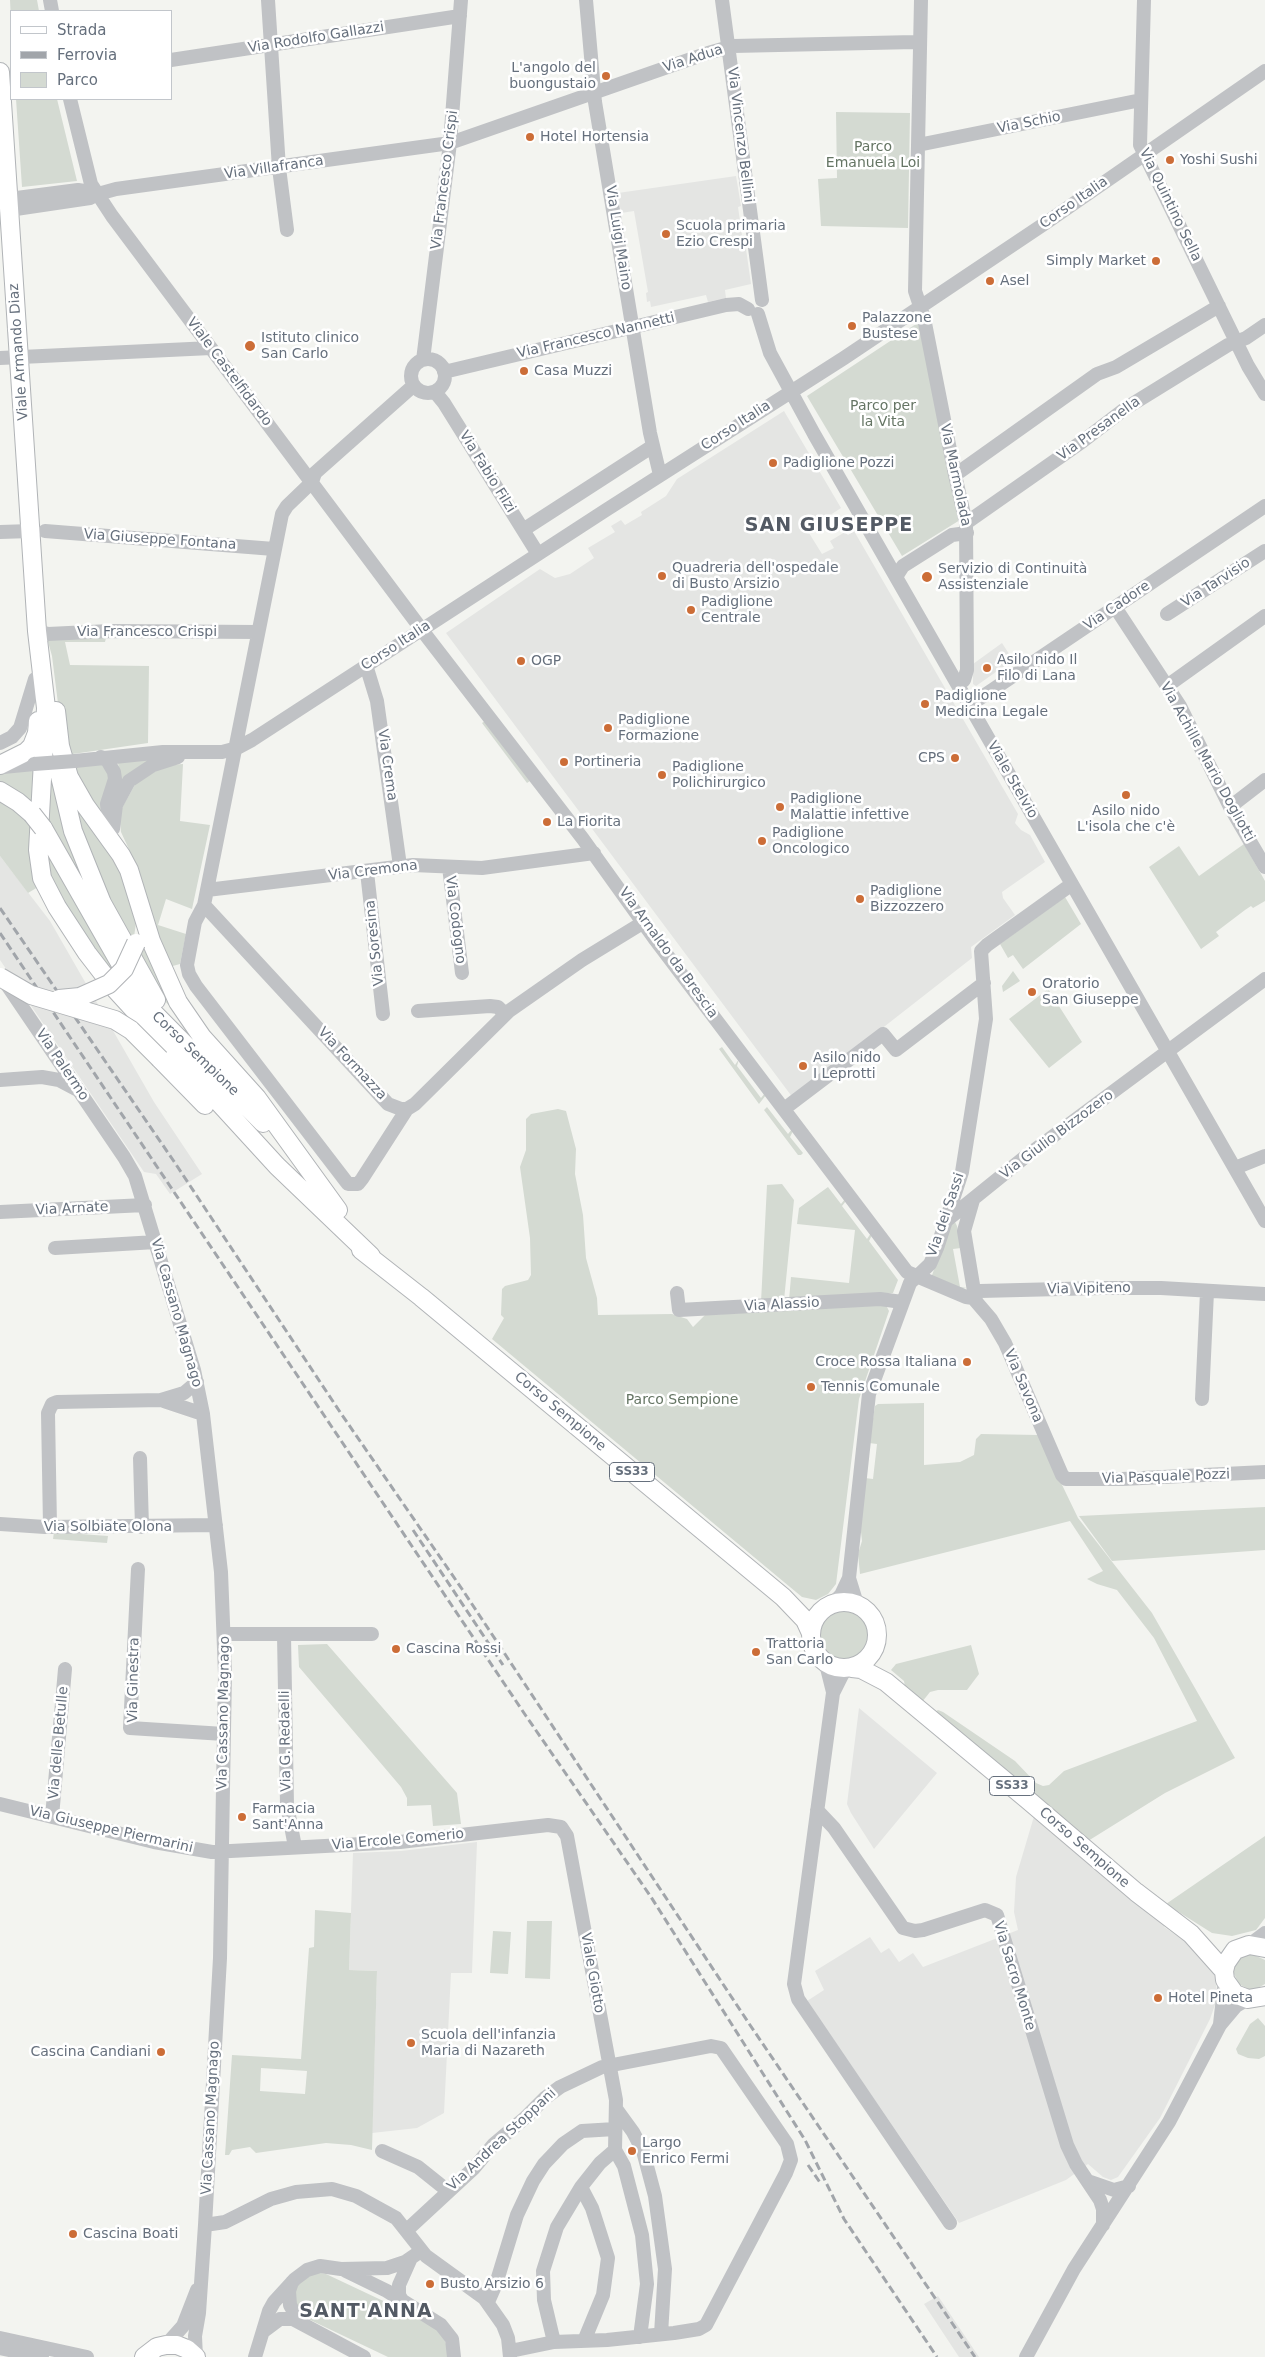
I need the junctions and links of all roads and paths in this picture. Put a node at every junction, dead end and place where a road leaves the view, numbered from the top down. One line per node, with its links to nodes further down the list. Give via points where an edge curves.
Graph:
1 (268, 0): 9 (street)
2 (461, 0): 7 (street, Via Francesco Crispi)
3 (586, 0): 14 (street, Via Luigi Maino)
4 (722, 0): 10 (street, Via Vincenzo Bellini)
5 (921, 0): 8 (street, Via Marmolada)
6 (1144, 0): 16 (street, Via Quintino Sella)
7 (460, 16): 9 (street, Via Rodolfo Gallazzi); 17 (street, Via Francesco Crispi)
8 (920, 40): 10 (street, Via Adua); 20 (street, Via Marmolada)
9 (270, 45): 11 (street, Via Rodolfo Gallazzi); 22 (street)
10 (729, 47): 14 (street, Via Adua); 28 (street, Via Vincenzo Bellini, via 764,307)
11 (172, 60)
12 (1265, 71): 21 (street, Corso Italia)
13 (0, 72): 24 (main road, Viale Armando Diaz)
14 (594, 93): 18 (street, Via Adua); 30 (street, Via Luigi Maino)
15 (70, 100): 23 (street, Viale Castelfidardo, via 91,184)
16 (1141, 100): 20 (street, Via Schio); 21 (street, Via Quintino Sella, via 1140,141)
17 (452, 121): 18 (street); 19 (street, Via Francesco Crispi)
18 (475, 135): 19 (street, Via Adua)
19 (450, 143): 22 (street, Via Villafranca); 35 (street, Via Francesco Crispi)
20 (918, 145): 27 (street, Via Marmolada, via 915,285)
21 (1144, 153): 26 (street, Via Quintino Sella); 27 (street, Corso Italia)
22 (279, 168): 23 (street, Via Villafranca); 25 (street)
23 (98, 194): 24 (street, Via Villafranca, via 78,190); 32 (street, Viale Castelfidardo)
24 (6, 205): 33 (main road, Viale Armando Diaz)
25 (287, 230)
26 (1219, 306): 31 (street, Via Quintino Sella); 43 (street, via 1116,367 1097,374)
27 (920, 307): 38 (street, Corso Italia); 43 (street, Via Marmolada)
28 (753, 311): 30 (street, Via Francesco Nannetti, via 739,304 726,305); 38 (street, Viale Stelvio)
29 (1265, 325): 31 (street, Via Presanella)
30 (632, 327): 36 (street, Via Francesco Nannetti); 41 (street, Via Luigi Maino)
31 (1237, 341): 40 (street, Via Quintino Sella); 46 (street, Via Presanella, via 1126,408)
32 (212, 348): 33 (street); 44 (street, Viale Castelfidardo)
33 (19, 357): 34 (street); 48 (main road, Viale Armando Diaz)
34 (0, 358)
35 (423, 360): 36 (street, via 436,361); 37 (street, Via Francesco Crispi, via 412,369)
36 (444, 372): 39 (street, via 443,384)
37 (413, 386): 39 (street, via 423,393); 44 (street, via 315,473)
38 (790, 391): 42 (street, Corso Italia); 53 (street, Viale Stelvio)
39 (435, 392): 47 (street, Via Fabio Filzi)
40 (1265, 394)
41 (653, 446): 42 (street, Via Luigi Maino); 47 (street)
42 (660, 475): 52 (street, Corso Italia)
43 (954, 475): 46 (street, Via Marmolada)
44 (312, 482): 50 (street, via 283,511); 57 (street, Viale Castelfidardo)
45 (1265, 506): 54 (street, Via Cadore)
46 (967, 528): 53 (street, Via Presanella, via 903,566); 60 (street, Via Marmolada)
47 (523, 530): 52 (street, Via Fabio Filzi)
48 (38, 531): 49 (street, Via Giuseppe Fontana); 50 (street, Via Giuseppe Fontana); 58 (main road, Viale Armando Diaz)
49 (0, 532)
50 (274, 548): 59 (street)
51 (1265, 551): 55 (street, Via Tarvisio)
52 (538, 554): 57 (street, Corso Italia)
53 (896, 577): 62 (street, Viale Stelvio)
54 (1115, 607): 65 (street, Via Achille Mario Dogliotti); 66 (street, Via Cadore)
55 (1167, 614)
56 (1265, 616): 65 (street)
57 (422, 628): 61 (street, Corso Italia); 76 (street, Via Arnaldo da Brescia)
58 (37, 631): 59 (street, Via Francesco Crispi, via 46,634); 63 (main road, via 35,640); 120 (main road, via 47,720 38,858 48,892 114,988 277,1166)
59 (258, 632): 68 (street)
60 (966, 645): 62 (street, via 960,656); 64 (street, Via Marmolada, via 967,670 964,680)
61 (366, 665): 68 (street, Corso Italia); 80 (street, Via Crema, via 377,701)
62 (947, 665): 64 (street, Viale Stelvio)
63 (43, 675): 67 (street, via 23,723 12,736); 71 (main road, via 35,740 26,752); 78 (main road, via 69,777 89,812); 99 (main road, via 73,831 102,903 146,985)
64 (958, 685): 66 (street, Viale Stelvio)
65 (1167, 686): 74 (street, Via Achille Mario Dogliotti)
66 (970, 705): 84 (street, Viale Stelvio)
67 (0, 743)
68 (237, 748): 69 (street, Corso Italia); 86 (street)
69 (194, 753): 70 (street); 75 (street, via 164,760 134,776 118,799)
70 (101, 757): 71 (street, bridge); 75 (street, via 107,760 114,772 106,808)
71 (0, 766)
72 (1265, 780): 74 (street)
73 (0, 791): 99 (main road, Corso Sempione, bridge, via 32,814 43,828 137,993 152,1012)
74 (1230, 807): 82 (street, Via Achille Mario Dogliotti)
75 (113, 829): 78 (street)
76 (580, 834): 77 (street, Via Arnaldo da Brescia); 79 (street)
77 (594, 853): 79 (street, Via Cremona); 88 (street, Via Arnaldo da Brescia)
78 (121, 855): 85 (main road)
79 (569, 857): 81 (street, Via Cremona, via 482,868)
80 (400, 866): 81 (street, Via Cremona); 83 (street, Via Cremona)
81 (449, 867): 89 (street, Via Codogno)
82 (1265, 867)
83 (368, 872): 86 (street, Via Cremona); 97 (street, Via Soresina)
84 (1072, 884): 92 (street, Via dei Sassi, via 984,947 981,952); 100 (street, Viale Stelvio)
85 (134, 885): 94 (main road, bridge, via 139,923 136,943 124,968 105,987 88,995); 113 (main road, via 162,969 189,1020 257,1098)
86 (208, 890): 87 (street)
87 (204, 905): 105 (street, Via Formazza, via 388,1104); 105 (street, via 195,922 188,951 187,970 192,980 348,1184 358,1184 362,1180)
88 (644, 922): 98 (street, via 582,960); 106 (street, Via Arnaldo da Brescia)
89 (462, 973)
90 (0, 976): 94 (main road, Corso Sempione, bridge, via 22,991); 95 (street, Via Palermo)
91 (1265, 979): 100 (street, Via Giulio Bizzozero)
92 (984, 983): 106 (street, via 896,1050 883,1034); 110 (street, Via dei Sassi, via 986,1019)
93 (0, 993): 95 (street)
94 (41, 998): 120 (main road, Corso Sempione, bridge, via 103,1014 131,1030 272,1176 336,1233)
95 (19, 1002): 101 (street, Via Palermo)
96 (418, 1011): 98 (street, via 490,1006 498,1007)
97 (383, 1014)
98 (505, 1014): 105 (street, via 416,1104)
99 (192, 1049): 113 (main road, Corso Sempione, via 252,1110)
100 (1169, 1052): 109 (street, Viale Stelvio); 111 (street, Via Giulio Bizzozero)
101 (62, 1064): 102 (street); 104 (street, Via Palermo)
102 (27, 1077): 103 (street); 104 (street, via 59,1080)
103 (0, 1080)
104 (81, 1094): 107 (street, Via Palermo)
105 (407, 1109)
106 (784, 1109): 121 (street, Via Arnaldo da Brescia, via 906,1271)
107 (124, 1156): 112 (street, Via Cassano Magnago)
108 (1265, 1156): 109 (street)
109 (1235, 1168): 116 (street, Viale Stelvio)
110 (962, 1172): 111 (street); 115 (street, Via dei Sassi)
111 (978, 1195): 115 (street, Via Giulio Bizzozero); 117 (street, via 965,1220)
112 (145, 1205): 114 (street, Via Arnate); 118 (street, Via Cassano Magnago)
113 (338, 1210): 125 (main road, Corso Sempione)
114 (0, 1212)
115 (947, 1220): 117 (street, via 958,1221); 121 (street, Via dei Sassi, via 930,1264)
116 (1265, 1221)
117 (964, 1236): 126 (street, via 974,1291)
118 (156, 1242): 119 (street); 128 (street, Via Cassano Magnago)
119 (55, 1248)
120 (371, 1256): 125 (main road, Corso Sempione)
121 (914, 1276): 126 (street); 127 (street, Via dei Sassi)
122 (1207, 1292): 124 (street, Via Vipiteno); 126 (street, Via Vipiteno, via 1161,1288 980,1291); 129 (street)
123 (677, 1293): 127 (street, Via Alassio, via 679,1310 880,1299)
124 (1265, 1294)
125 (421, 1297): 142 (main road, Corso Sempione / SS33)
126 (972, 1298): 134 (street, Via Savona, via 991,1319 1005,1343)
127 (902, 1302): 140 (street, Via dei Sassi, via 867,1400)
128 (197, 1382): 130 (street, via 184,1393); 131 (street, Via Cassano Magnago)
129 (1202, 1399)
130 (161, 1400): 131 (street); 137 (street, via 52,1404 48,1413)
131 (203, 1414): 136 (street, Via Cassano Magnago)
132 (140, 1458): 138 (street)
133 (1265, 1472): 134 (street, Via Pasquale Pozzi)
134 (1066, 1479)
135 (0, 1524): 137 (street, Via Solbiate Olona)
136 (216, 1525): 138 (street, Via Solbiate Olona); 145 (street, Via Cassano Magnago)
137 (50, 1526): 138 (street, Via Solbiate Olona)
138 (142, 1527)
139 (138, 1569): 154 (street, Via Ginestra, via 130,1728)
140 (848, 1578): 141 (street, Via dei Sassi); 143 (street, Via dei Sassi, via 843,1590)
141 (857, 1604): 143 (main road, via 845,1601); 148 (main road, SS33, via 876,1624 877,1638)
142 (792, 1605): 143 (main road); 144 (main road, SS33)
143 (828, 1606): 144 (main road, via 814,1619)
144 (810, 1631): 149 (main road, SS33, via 814,1649)
145 (225, 1634): 147 (street); 154 (street, Via Cassano Magnago)
146 (372, 1634): 147 (street)
147 (284, 1635): 159 (street, Via G. Redaelli, via 287,1804)
148 (873, 1651): 150 (main road, via 864,1662); 152 (main road, SS33)
149 (826, 1664): 150 (main road, SS33); 153 (street)
150 (850, 1668): 152 (main road, SS33, via 861,1669); 153 (street, via 842,1675)
151 (65, 1669): 157 (street, Via delle Betulle)
152 (886, 1682): 162 (main road, Corso Sempione / SS33, via 1136,1892)
153 (833, 1693): 156 (street)
154 (224, 1734): 160 (street, Via Cassano Magnago)
155 (0, 1804): 157 (street, Via Giuseppe Piermarini)
156 (816, 1810): 172 (street, Via Sacro Monte, via 834,1828 903,1928 923,1930 985,1910 997,1915 1067,2145); 176 (street, via 794,1984 798,1998)
157 (52, 1817): 160 (street, Via Giuseppe Piermarini, via 154,1842)
158 (567, 1836): 159 (street, Via Ercole Comerio, via 561,1827 548,1825 400,1842); 167 (street, Viale Giotto)
159 (295, 1847): 160 (street, Via Ercole Comerio)
160 (222, 1852): 177 (street, Via Cassano Magnago, via 218,2006)
161 (1265, 1933): 163 (street)
162 (1191, 1934): 163 (main road, Corso Sempione / SS33, via 1217,1944); 164 (main road, Corso Sempione / SS33)
163 (1252, 1946): 164 (main road, via 1230,1956)
164 (1225, 1975): 165 (main road, Corso Sempione, via 1235,1994); 166 (street)
165 (1258, 2001): 166 (street, via 1236,2006)
166 (1220, 2025): 173 (street, via 1169,2122)
167 (608, 2066): 168 (street, Viale Giotto); 175 (street, Via Andrea Stoppani, via 569,2082 545,2098); 188 (street, Via Andrea Stoppani, via 719,2046 787,2144 791,2160 706,2325 699,2329)
168 (617, 2110): 169 (street, Viale Giotto); 188 (street, Viale Giotto, via 643,2151 655,2196 665,2269)
169 (615, 2129): 170 (street, Viale Giotto); 185 (street, via 582,2131 563,2144 544,2164 533,2180 518,2215)
170 (615, 2150): 174 (street); 189 (street, Viale Giotto, via 624,2166 636,2206 646,2257 646,2294)
171 (382, 2151): 175 (street, via 418,2167)
172 (1087, 2180): 173 (street, via 1114,2190); 178 (street, Via Sacro Monte, via 1103,2209)
173 (1128, 2186): 178 (street)
174 (581, 2187): 191 (street, via 592,2208 608,2258 603,2295); 192 (street, via 557,2227 543,2271 544,2300)
175 (448, 2191): 179 (street, Via Andrea Stoppani)
176 (950, 2223)
177 (206, 2225): 179 (street, via 230,2220 284,2195 326,2189 370,2202 396,2218); 182 (street, Via Cassano Magnago)
178 (1103, 2225): 203 (street, via 1061,2292)
179 (407, 2230): 180 (street)
180 (416, 2255): 181 (street, via 387,2268); 184 (street, via 399,2285); 185 (street, via 438,2265)
181 (341, 2269): 183 (street, via 315,2267); 184 (street)
182 (200, 2282): 193 (street, Via Cassano Magnago, via 183,2326); 199 (street, Via Cassano Magnago)
183 (292, 2282): 186 (street, via 290,2306); 187 (street, via 271,2307)
184 (402, 2300): 202 (street, via 445,2328 454,2343)
185 (488, 2302): 195 (street, via 503,2325)
186 (299, 2321): 187 (street, via 280,2319); 201 (street)
187 (264, 2331): 200 (street)
188 (662, 2334): 189 (street)
189 (640, 2336): 191 (street)
190 (0, 2338): 197 (street)
191 (584, 2341): 192 (street)
192 (554, 2342): 195 (street)
193 (166, 2345): 198 (main road, Via Cassano Magnago, via 157,2347); 199 (main road, Via Cassano Magnago, via 187,2349)
194 (0, 2348): 196 (street)
195 (510, 2354)
196 (42, 2357)
197 (87, 2357)
198 (144, 2357)
199 (196, 2357)
200 (255, 2357)
201 (364, 2357)
202 (454, 2357)
203 (1026, 2357)

